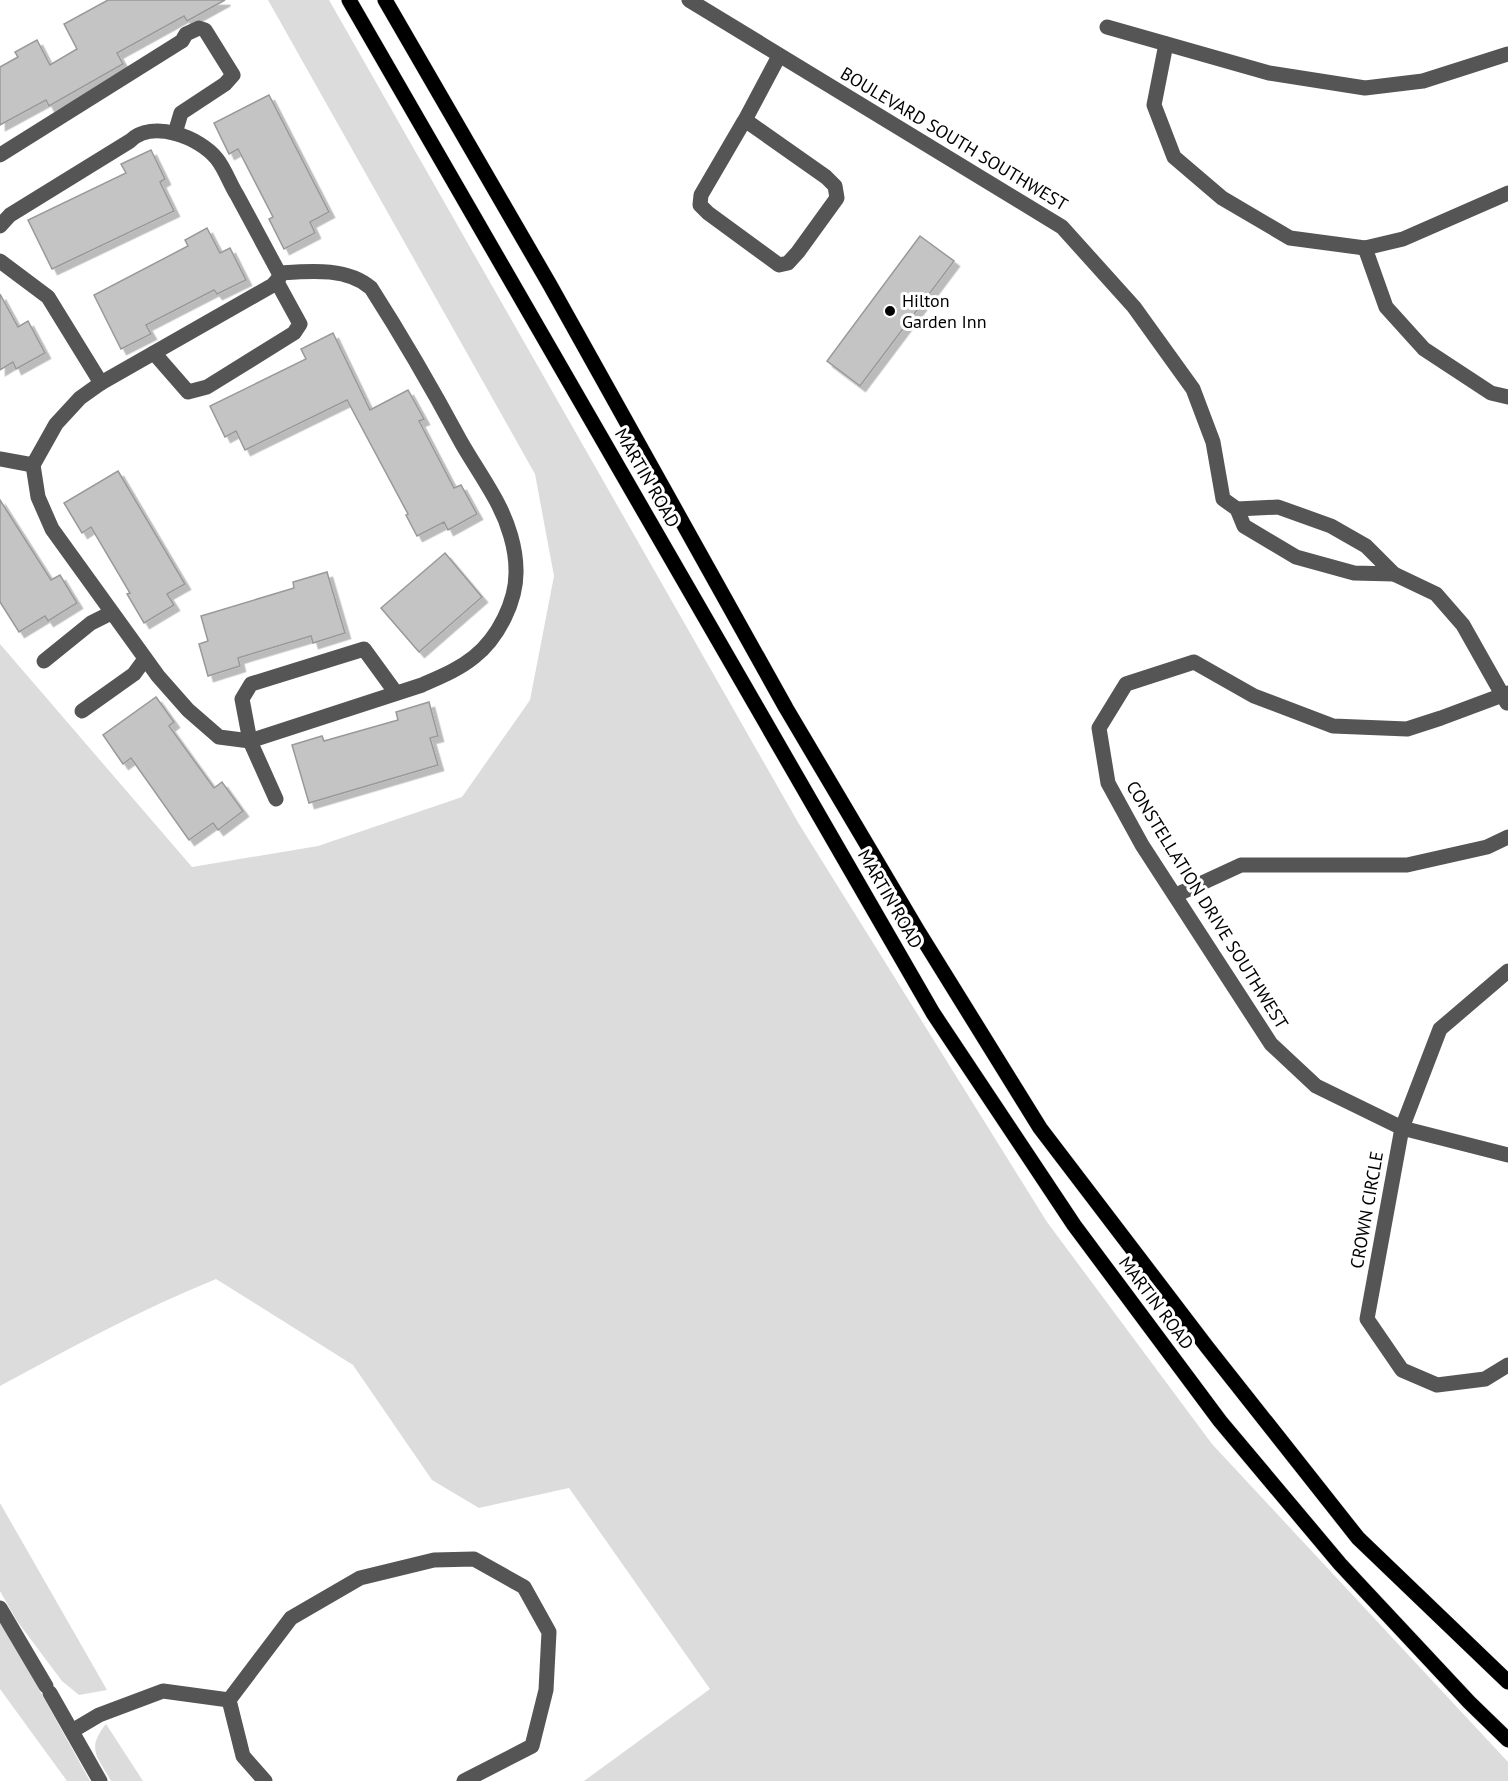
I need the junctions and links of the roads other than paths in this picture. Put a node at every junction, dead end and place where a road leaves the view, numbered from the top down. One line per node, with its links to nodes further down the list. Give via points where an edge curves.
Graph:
1 (349, 0): 41 (main road, MARTIN ROAD, via 933,1013 1067,1215 1220,1421 1287,1502 1340,1564)
2 (385, 0): 38 (main road, MARTIN ROAD, via 556,295 786,708 1040,1128 1358,1538)
3 (689, 0): 7 (street, BOULEVARD SOUTH SOUTHWEST)
4 (1107, 27): 5 (street)
5 (1166, 44): 6 (street, via 1269,73 1365,88 1423,81); 13 (street, via 1154,105 1174,157 1222,198 1290,238)
6 (1508, 54)
7 (779, 56): 8 (street); 21 (street, BOULEVARD SOUTH SOUTHWEST, via 1062,227 1134,307 1193,389 1213,442 1223,499)
8 (745, 120): 8 (street, via 701,195 700,205 778,265 798,252 837,198 835,186)
9 (175, 133): 10 (street, via 181,113 225,84 232,75 205,30 199,28); 12 (street, via 152,131 135,136); 15 (street, via 216,158)
10 (0, 154)
11 (1508, 193): 13 (street, via 1403,239)
12 (3, 216)
13 (1365, 248): 18 (street, via 1386,307 1424,349 1491,393)
14 (0, 261): 17 (street, via 48,297)
15 (278, 277): 16 (street); 16 (street, via 300,324 298,328 207,387 188,392); 26 (street, via 316,271 345,274 371,288 498,505 511,539 516,570 514,593 495,635 459,668)
16 (154, 352): 17 (street)
17 (101, 383): 20 (street, via 80,398 56,424)
18 (1508, 397)
19 (0, 459): 20 (street)
20 (33, 465): 23 (street, via 38,497 52,528)
21 (1237, 509): 22 (street, via 1278,507 1331,526 1366,546); 22 (street, BOULEVARD SOUTH SOUTHWEST, via 1244,525 1296,557 1354,573)
22 (1394, 574): 27 (street, via 1436,594 1463,625)
23 (111, 613): 24 (street); 25 (street, via 91,622)
24 (145, 659): 28 (street, via 134,674); 29 (street, via 188,710 219,737)
25 (44, 661)
26 (396, 693): 29 (street); 29 (street, via 364,649 251,684 242,699)
27 (1506, 697): 32 (street, CONSTELLATION DRIVE SOUTHWEST, via 1407,729 1333,726 1254,696 1194,662 1126,684 1099,728 1108,783)
28 (82, 711)
29 (250, 741): 30 (street)
30 (276, 799)
31 (1508, 837): 32 (street, via 1476,850 1407,865 1241,865)
32 (1176, 895): 34 (street, CONSTELLATION DRIVE SOUTHWEST, via 1272,1044 1316,1086)
33 (1508, 971): 34 (street, CROWN CIRCLE, via 1440,1029)
34 (1402, 1128): 35 (street, CONSTELLATION DRIVE SOUTHWEST); 36 (street, CROWN CIRCLE, via 1367,1319 1402,1371 1437,1385 1485,1379)
35 (1508, 1155)
36 (1508, 1365)
37 (0, 1608): 40 (street)
38 (1508, 1682)
39 (229, 1700): 40 (street, via 163,1691 99,1715); 43 (street, via 243,1756); 44 (street, via 291,1617 360,1578 434,1560 474,1558 524,1587 549,1632 546,1690 532,1746)
40 (72, 1731): 42 (street)
41 (1508, 1740)
42 (100, 1781)
43 (265, 1781)
44 (464, 1781)

